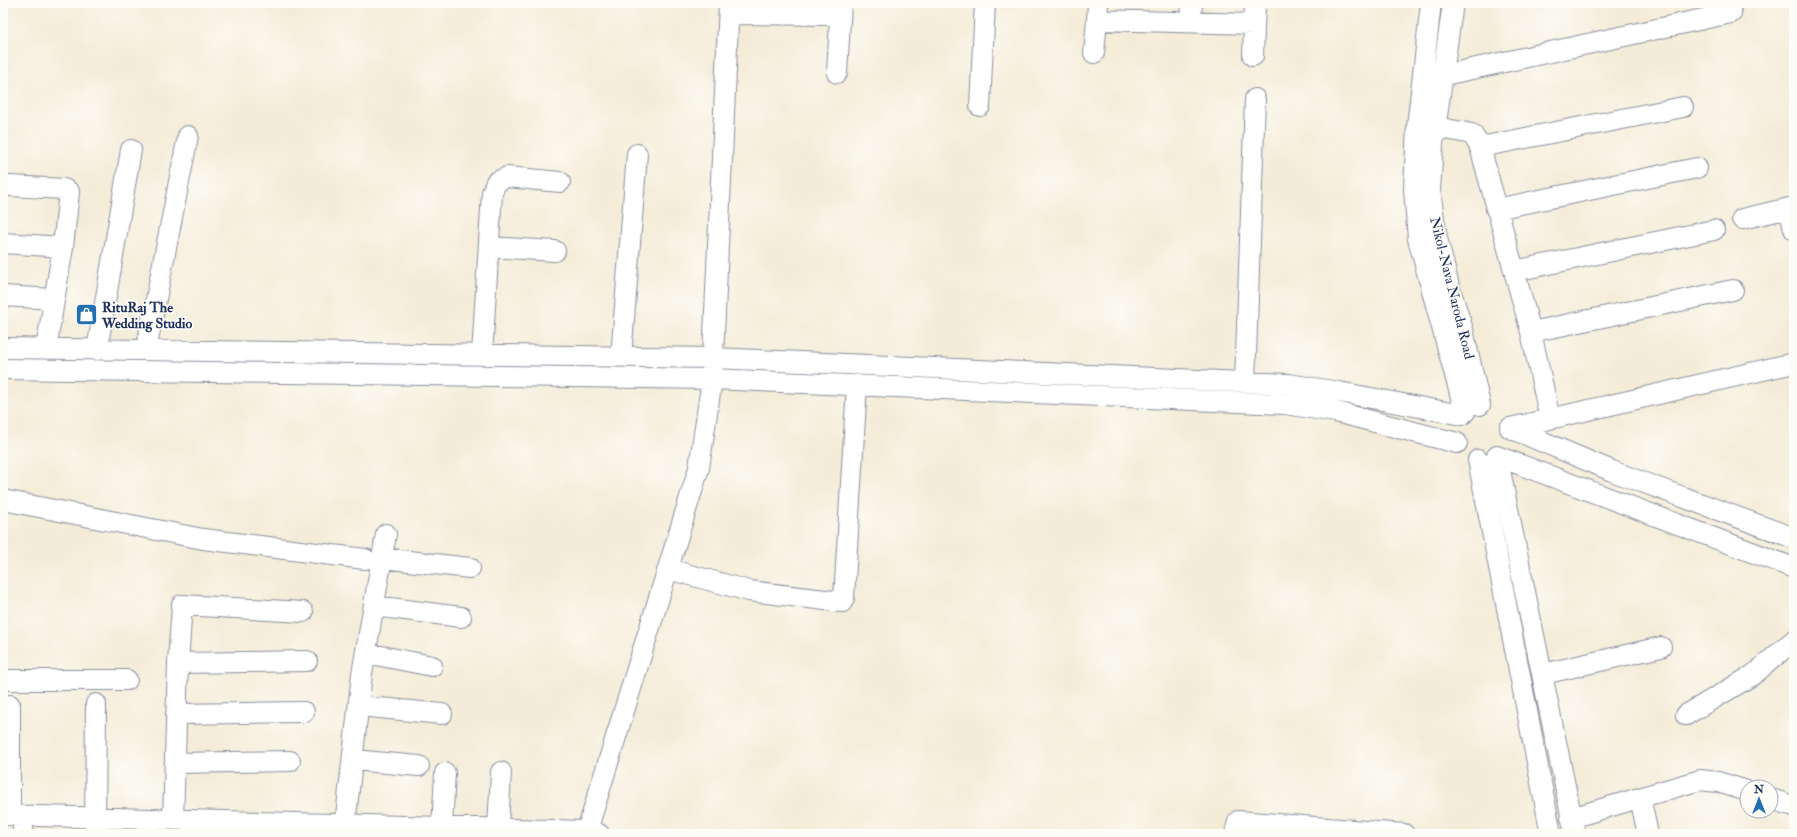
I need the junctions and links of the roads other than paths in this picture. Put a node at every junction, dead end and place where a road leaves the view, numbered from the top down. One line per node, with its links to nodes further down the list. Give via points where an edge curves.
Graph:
1 (984, 3): 17 (street)
2 (1255, 3): 10 (street)
3 (1431, 3): 15 (street)
4 (1453, 3): 14 (street, Nikol-Nava Naroda Road)
5 (729, 8): 6 (street); 47 (street)
6 (840, 9): 13 (street)
7 (1098, 11): 8 (street); 11 (street)
8 (1191, 12): 10 (street)
9 (1731, 13): 14 (street)
10 (1254, 24): 12 (street)
11 (1094, 53)
12 (1253, 56)
13 (837, 73)
14 (1443, 76): 15 (street); 19 (street, Nikol-Nava Naroda Road)
15 (1422, 80): 53 (street, via 1414,189 1418,239)
16 (1255, 99): 51 (street)
17 (980, 106)
18 (1683, 107): 21 (street)
19 (1436, 127): 21 (street, via 1472,134); 53 (street, Nikol-Nava Naroda Road, via 1430,190 1436,238)
20 (188, 136): 44 (street)
21 (1480, 147): 28 (street)
22 (131, 150): 43 (street)
23 (637, 154): 46 (street)
24 (1698, 168): 28 (street)
25 (560, 182): 34 (street, via 507,177 496,182 492,193)
26 (10, 186): 33 (street, via 64,189 69,192)
27 (1792, 208): 29 (street); 31 (street)
28 (1496, 209): 36 (street)
29 (1742, 219)
30 (1714, 230): 36 (street)
31 (1794, 230)
32 (3, 243): 33 (street)
33 (63, 247): 39 (street)
34 (489, 247): 35 (street); 45 (street)
35 (555, 251)
36 (1514, 271): 40 (street)
37 (1733, 290): 40 (street)
38 (3, 296): 39 (street)
39 (54, 299): 42 (street)
40 (1531, 332): 54 (street)
41 (3, 348): 42 (street)
42 (46, 349): 43 (street)
43 (97, 350): 44 (street)
44 (146, 350): 45 (street)
45 (482, 355): 46 (street)
46 (621, 357): 47 (street)
47 (713, 358): 50 (street); 51 (street)
48 (1794, 363): 54 (street)
49 (3, 369): 50 (street)
50 (712, 379): 52 (street); 63 (street, via 699,468)
51 (1245, 382): 53 (street, via 1288,384)
52 (857, 385): 55 (street, via 1285,404 1336,412); 63 (street, via 842,602 750,591)
53 (1486, 413): 54 (street); 55 (street, via 1456,428); 56 (street, via 1510,441 1505,449); 59 (street, via 1612,471)
54 (1550, 419)
55 (1457, 443): 56 (street, via 1470,457)
56 (1488, 458): 62 (street); 73 (street); 108 (street)
57 (3, 500): 60 (street, via 204,539)
58 (386, 534): 60 (street)
59 (1794, 538)
60 (374, 558): 61 (street); 64 (street)
61 (470, 568)
62 (1794, 568)
63 (668, 569): 105 (street)
64 (374, 606): 66 (street); 69 (street)
65 (303, 612): 71 (street, via 182,605)
66 (461, 617)
67 (1794, 640): 82 (street, via 1753,675)
68 (1661, 646): 73 (street)
69 (366, 653): 72 (street); 78 (street)
70 (307, 661): 71 (street)
71 (178, 663): 80 (street)
72 (432, 666)
73 (1543, 674): 96 (street)
74 (3, 680): 75 (street)
75 (127, 680)
76 (96, 704): 95 (street)
77 (10, 705): 93 (street)
78 (359, 706): 81 (street); 83 (street)
79 (304, 712): 80 (street)
80 (176, 714): 85 (street)
81 (442, 714)
82 (1686, 715)
83 (352, 760): 86 (street); 101 (street)
84 (290, 762): 85 (street)
85 (175, 763): 94 (street)
86 (419, 766)
87 (501, 772): 100 (street)
88 (445, 774): 98 (street)
89 (1739, 789): 90 (street, via 1700,780)
90 (1640, 798): 96 (street); 109 (street)
91 (1779, 801): 92 (street)
92 (1794, 806)
93 (15, 820): 95 (street)
94 (167, 824): 95 (street); 97 (street)
95 (95, 826)
96 (1573, 826)
97 (215, 827): 99 (street)
98 (442, 827): 102 (street); 103 (street)
99 (268, 828): 101 (street)
100 (498, 828): 103 (street); 104 (street)
101 (345, 829): 102 (street)
102 (414, 830)
103 (467, 831)
104 (518, 831): 105 (street)
105 (590, 833)
106 (1235, 834): 107 (street, via 1238,820)
107 (1404, 834)
108 (1551, 834)
109 (1648, 834)

